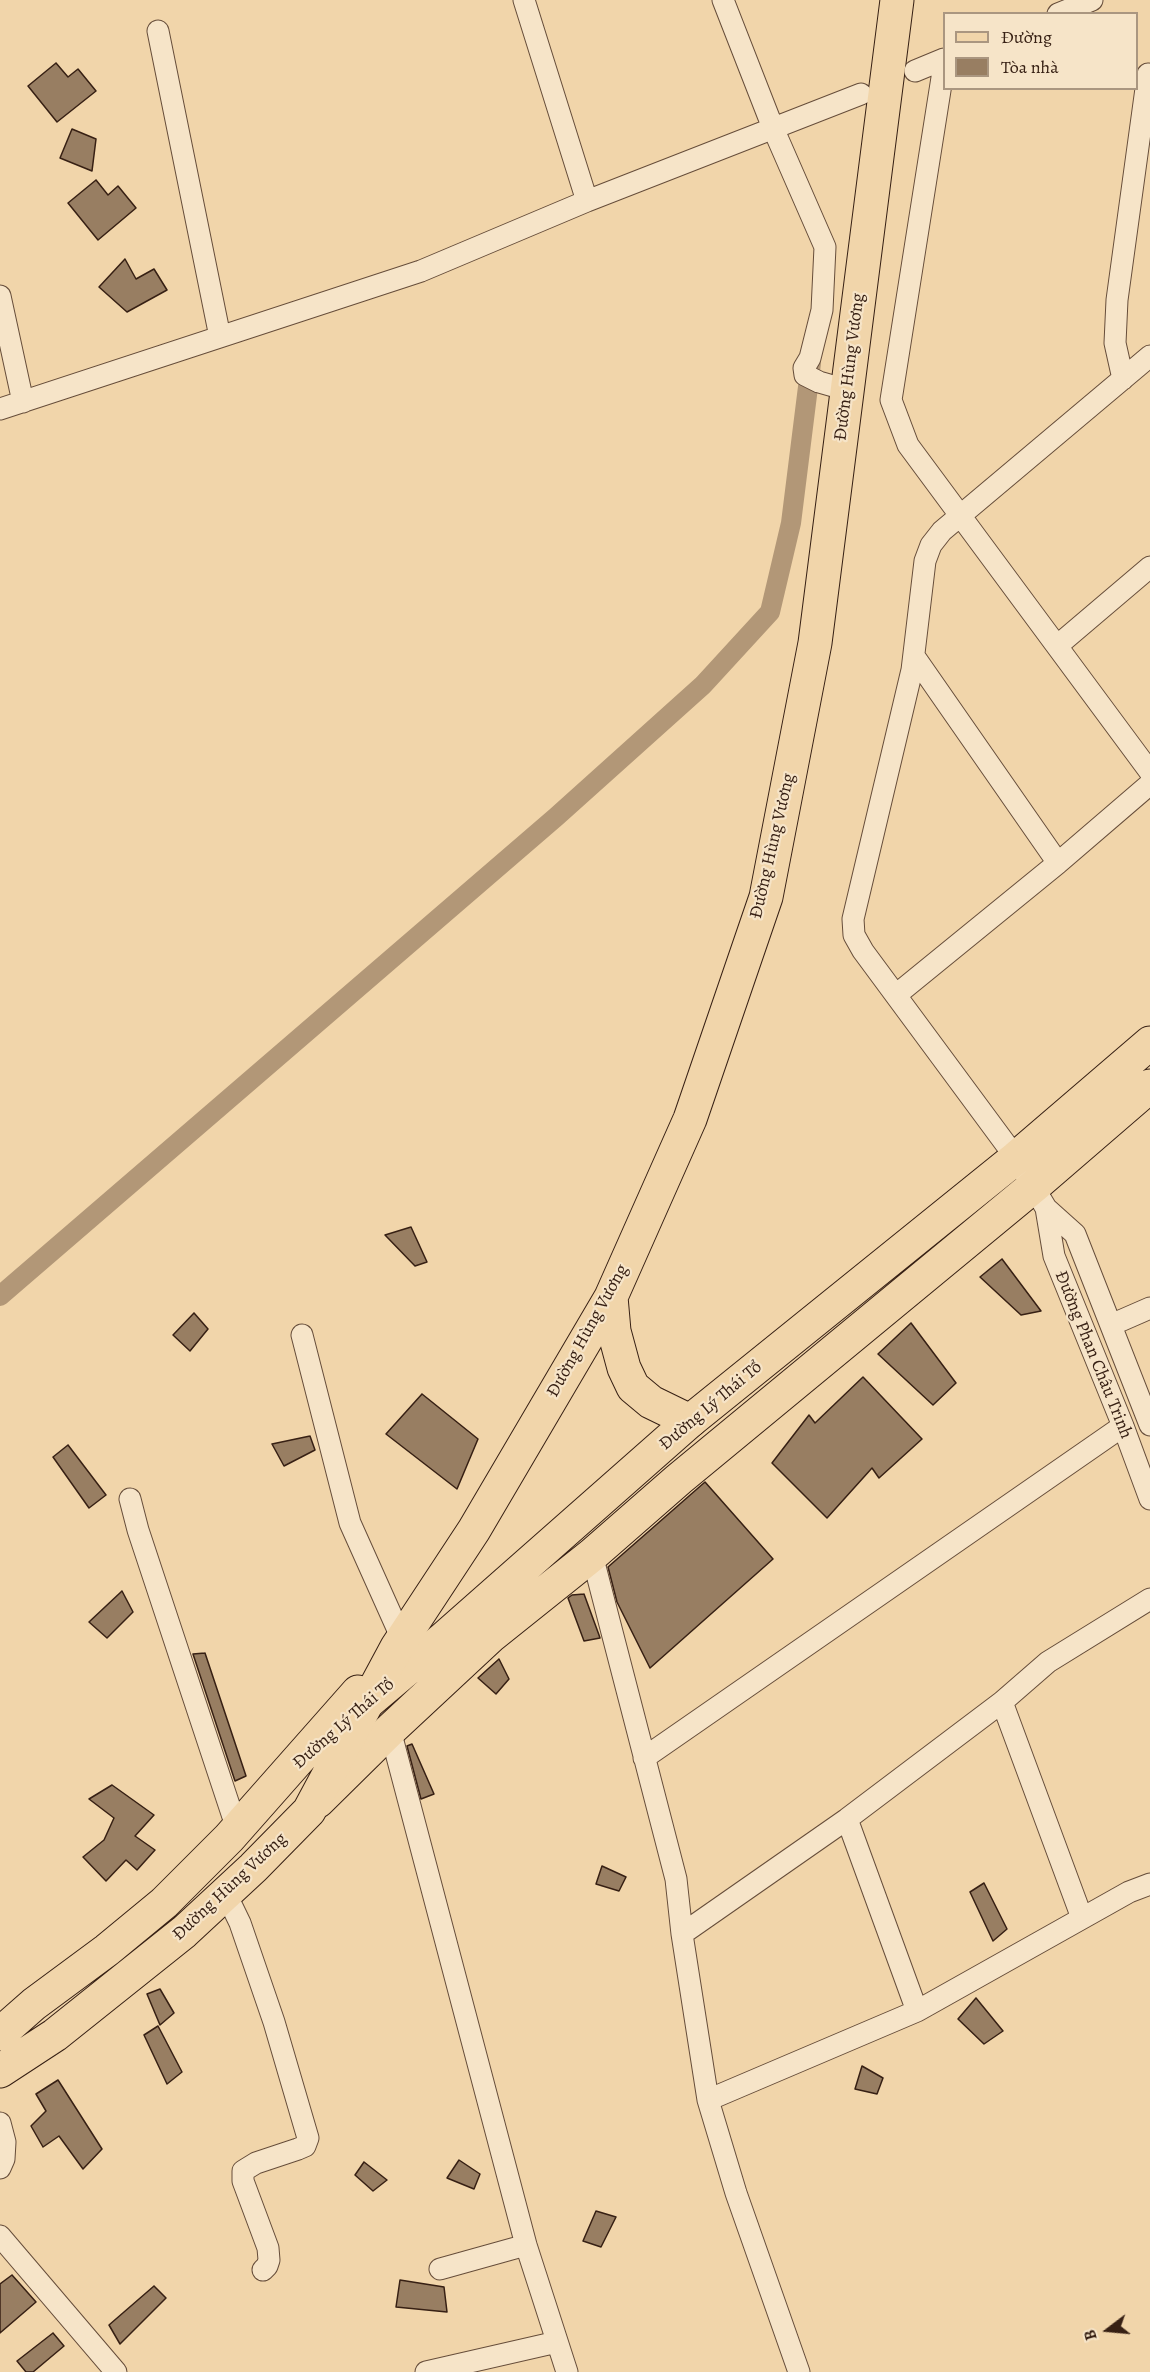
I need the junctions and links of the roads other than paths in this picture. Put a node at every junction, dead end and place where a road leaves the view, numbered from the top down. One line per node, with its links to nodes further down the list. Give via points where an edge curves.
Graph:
1 (524, 0): 13 (street)
2 (723, 0): 12 (street)
3 (897, 0): 18 (main road, Đường Hùng Vương)
4 (1091, 5): 5 (street)
5 (1065, 12)
6 (158, 30): 15 (street)
7 (943, 60): 9 (street)
8 (1145, 70): 17 (street, via 1117,300 1115,342)
9 (915, 72)
10 (943, 77): 21 (street, via 891,400 908,445)
11 (861, 94): 12 (street)
12 (773, 129): 13 (street); 18 (street, via 825,247 822,310 805,376)
13 (587, 201): 15 (street, via 421,271)
14 (0, 296): 19 (street)
15 (220, 337): 19 (street)
16 (1150, 356): 17 (street, Đường Phan Châu Trinh)
17 (1123, 379): 21 (street, Đường Phan Châu Trinh)
18 (833, 386): 33 (main road, Đường Hùng Vương, via 815,643 766,897 690,1119)
19 (23, 402): 20 (street)
20 (0, 409)
21 (960, 516): 23 (street); 24 (street, Đường Phan Châu Trinh, via 931,545 925,561)
22 (1150, 567): 23 (street)
23 (1057, 646): 25 (street)
24 (914, 656): 27 (street); 28 (street, Đường Phan Châu Trinh, via 853,919 854,935 863,951)
25 (1150, 772)
26 (1150, 784): 27 (street)
27 (1058, 863): 28 (street)
28 (896, 995): 31 (street, Đường Phan Châu Trinh)
29 (1150, 1043): 31 (main road, Đường Lý Thái Tổ)
30 (1150, 1086): 32 (main road, Đường Lý Thái Tổ)
31 (1016, 1158): 32 (street, Đường Phan Châu Trinh); 37 (main road, Đường Lý Thái Tổ)
32 (1040, 1197): 35 (street, Đường Phan Châu Trinh, via 1075,1234); 39 (street, Đường Phan Châu Trinh, via 1054,1256); 41 (main road, Đường Lý Thái Tổ)
33 (611, 1297): 37 (main road, via 614,1331 633,1387 651,1402); 46 (main road, Đường Hùng Vương, via 474,1530)
34 (1150, 1308): 35 (street)
35 (1111, 1325): 38 (street, Đường Phan Châu Trinh)
36 (302, 1335): 46 (street, via 350,1523)
37 (690, 1421): 40 (main road, Đường Lý Thái Tổ)
38 (1150, 1425)
39 (1123, 1426): 43 (street, Đường Phan Châu Trinh); 50 (street)
40 (656, 1451): 41 (main road); 48 (main road, Đường Lý Thái Tổ)
41 (680, 1479): 44 (main road, Đường Lý Thái Tổ)
42 (130, 1499): 54 (street)
43 (1150, 1499)
44 (592, 1555): 49 (main road, Đường Lý Thái Tổ, via 492,1635); 50 (street)
45 (1150, 1599): 47 (street, via 1048,1662)
46 (399, 1643): 48 (main road, Đường Hùng Vương); 51 (main road, Đường Hùng Vương)
47 (1002, 1702): 53 (street); 57 (street)
48 (367, 1703): 51 (main road, Đường Lý Thái Tổ); 52 (main road, Đường Hùng Vương)
49 (390, 1730): 52 (main road, Đường Lý Thái Tổ); 66 (street)
50 (644, 1758): 58 (street, via 676,1879)
51 (282, 1780): 54 (main road, Đường Hùng Vương)
52 (309, 1811): 56 (main road, Đường Hùng Vương)
53 (847, 1819): 58 (street); 59 (street)
54 (237, 1829): 60 (main road, Đường Hùng Vương, via 164,1903)
55 (1150, 1884): 57 (street)
56 (226, 1894): 61 (main road, Đường Hùng Vương, via 120,1985); 68 (street, via 274,2022 308,2138 305,2146 243,2171 243,2181 268,2248 269,2260)
57 (1082, 1918): 59 (street)
58 (682, 1934): 62 (street)
59 (917, 2011): 62 (street)
60 (0, 2034)
61 (0, 2071)
62 (708, 2100): 73 (street)
63 (0, 2123): 64 (street, via 5,2142)
64 (0, 2168)
65 (0, 2236): 70 (street)
66 (526, 2245): 67 (street); 69 (street)
67 (440, 2269)
68 (263, 2270)
69 (557, 2342): 71 (street); 72 (street)
70 (116, 2372)
71 (426, 2372)
72 (567, 2372)
73 (799, 2372)

